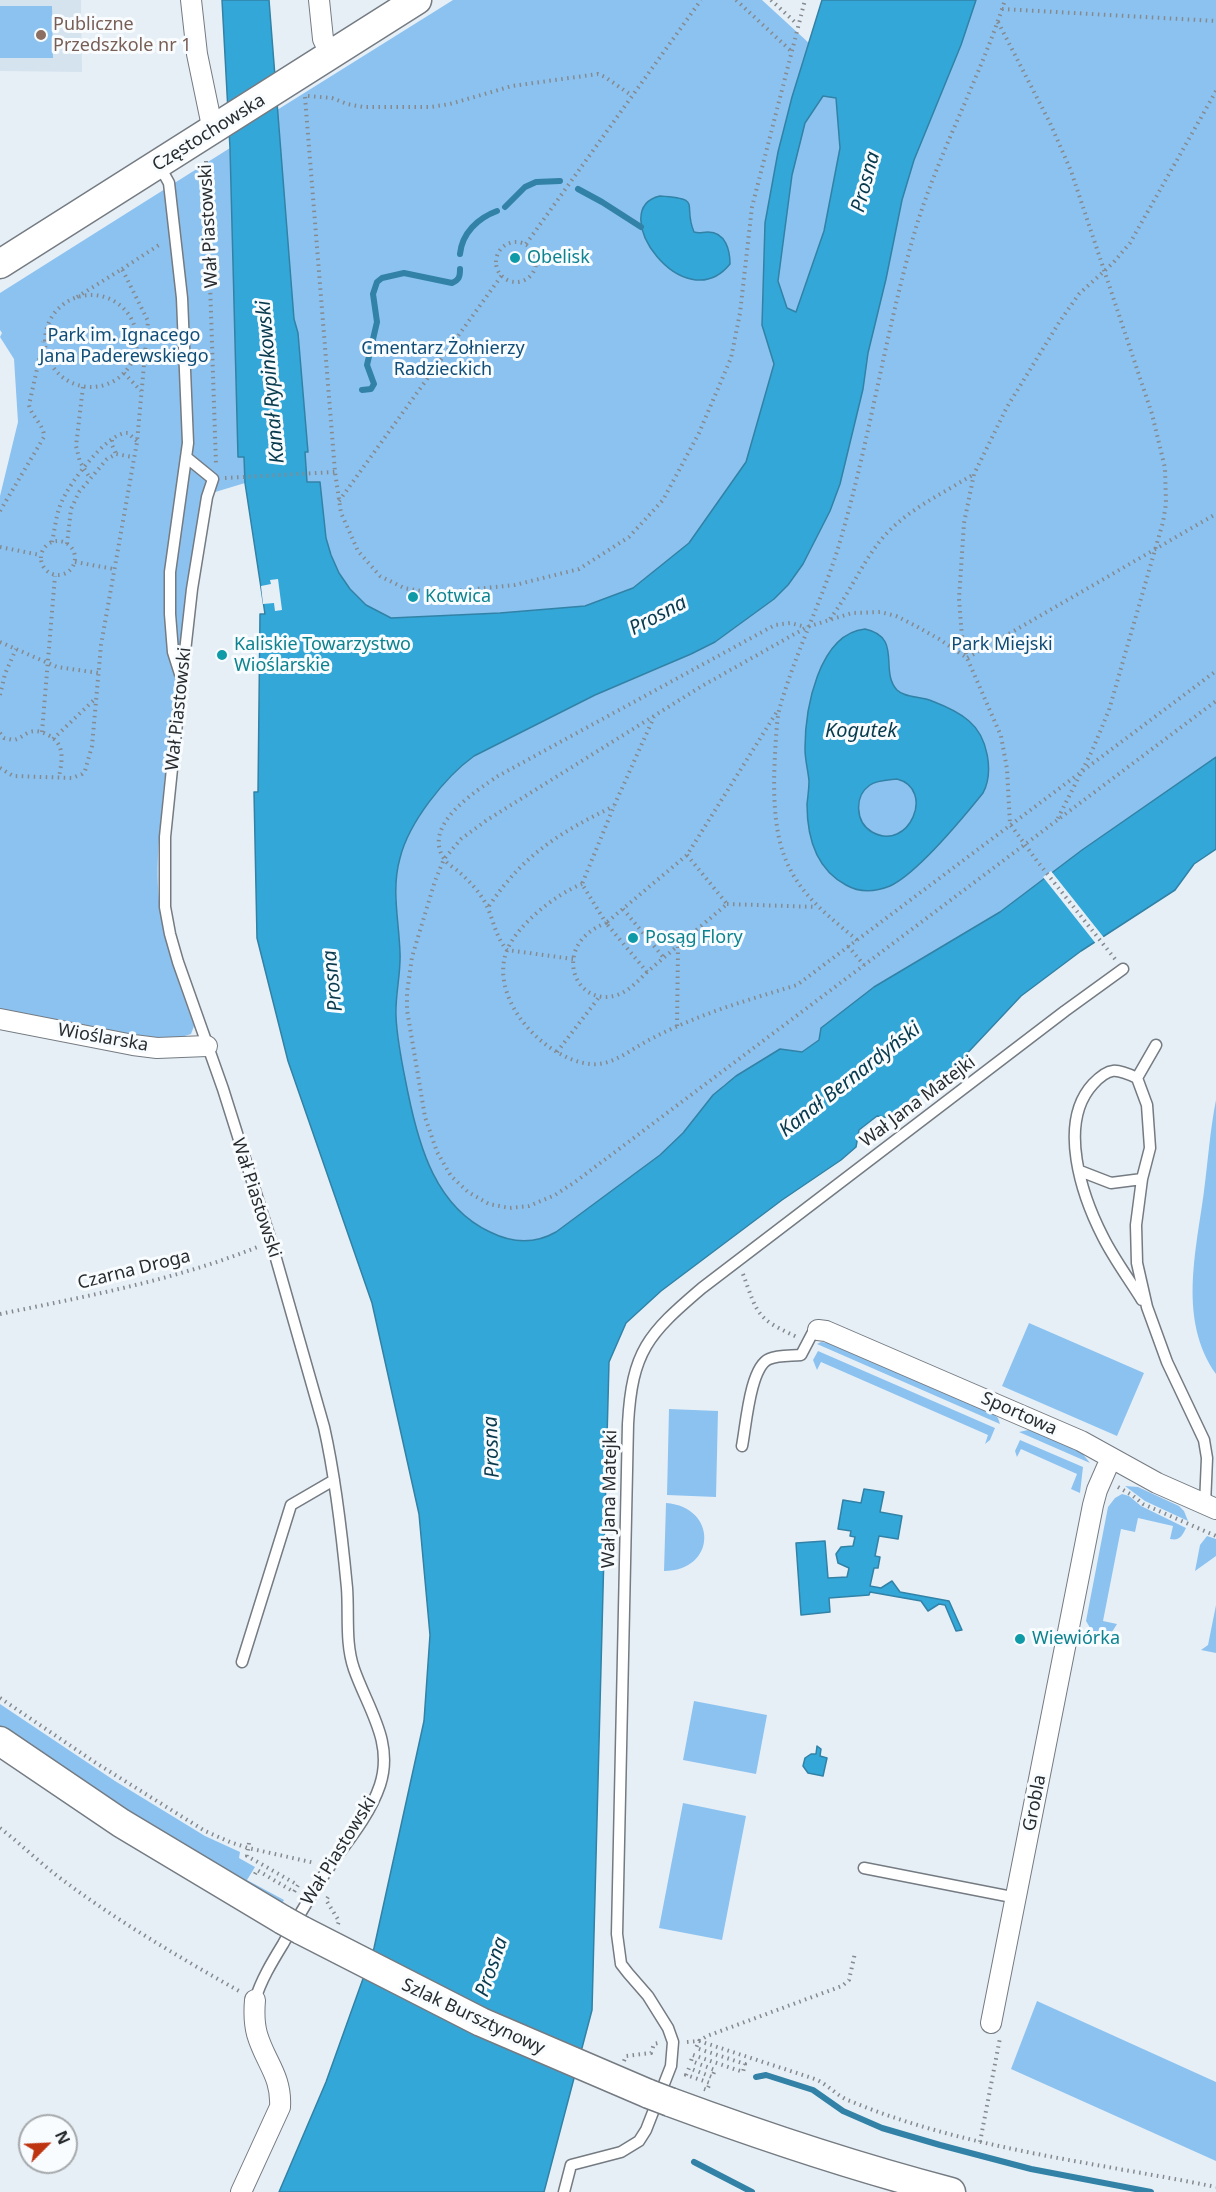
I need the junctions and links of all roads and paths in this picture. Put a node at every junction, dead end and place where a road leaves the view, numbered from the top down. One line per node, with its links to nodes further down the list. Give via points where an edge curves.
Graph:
1 (191, 0): 17 (street)
2 (319, 0): 14 (street, via 322,39)
3 (417, 0): 14 (main road, Częstochowska)
4 (701, 0): 16 (path)
5 (736, 0): 13 (path)
6 (771, 0): 12 (path)
7 (805, 0): 12 (path)
8 (1005, 0): 9 (path)
9 (1002, 9): 10 (path); 11 (path)
10 (998, 21): 23 (path, via 1061,147); 53 (path, via 919,218 846,521)
11 (1216, 21)
12 (797, 24): 13 (path)
13 (791, 51): 41 (path, via 752,207 731,358 699,433 663,500 628,537 579,569 515,585 434,593 404,588 380,576 358,551)
14 (331, 55): 17 (main road, Częstochowska)
15 (1216, 91): 23 (path, via 1130,243)
16 (631, 95): 20 (path); 36 (path, via 598,74 512,86 431,107 363,107 305,95)
17 (213, 137): 18 (main road, Częstochowska); 40 (path, Wał Piastowski, via 208,169 217,462)
18 (159, 165): 19 (lane, via 169,183); 21 (main road, Częstochowska)
19 (174, 236): 22 (path); 34 (lane, via 182,298)
20 (526, 244): 24 (path, via 510,243 500,249 496,261); 24 (path, via 535,255 532,274 522,281 510,281)
21 (0, 264)
22 (122, 269): 25 (path); 29 (path, via 148,321)
23 (1103, 272): 37 (path, via 1079,294 1037,356); 47 (path, via 1161,445 1167,485)
24 (502, 275): 41 (path)
25 (77, 297): 26 (path, via 55,312); 27 (path, via 90,295 109,300 133,321 137,347 134,360)
26 (45, 336): 28 (path, via 45,349 57,372); 42 (path, via 29,405 44,437)
27 (124, 373): 28 (path, via 105,386); 29 (path)
28 (83, 387): 35 (path, via 76,446)
29 (141, 392): 31 (path)
30 (112, 440): 31 (path, via 122,433); 32 (path); 35 (path)
31 (137, 442): 33 (path)
32 (116, 454): 33 (path); 39 (path)
33 (133, 457): 50 (path)
34 (186, 457): 40 (lane); 60 (lane, via 170,572 173,652)
35 (84, 468): 39 (path); 44 (path, via 59,507)
36 (335, 472): 38 (path); 41 (path)
37 (974, 474): 52 (path, via 912,511 889,531); 56 (path, via 964,523 959,600)
38 (245, 477)
39 (90, 478): 45 (path, via 74,502)
40 (213, 479): 60 (lane, Wał Piastowski, via 200,540)
41 (339, 502)
42 (0, 512)
43 (1216, 514): 47 (path)
44 (52, 542): 45 (path); 48 (path)
45 (67, 544): 49 (path)
46 (0, 547): 48 (path)
47 (1156, 548): 56 (path); 70 (path, via 1109,710)
48 (40, 555): 51 (path, via 43,568)
49 (75, 562): 50 (path); 51 (path, via 68,573)
50 (114, 569): 59 (path)
51 (55, 576): 57 (path)
52 (830, 619): 53 (path); 56 (path, via 866,611 896,616)
53 (807, 627): 64 (path); 65 (path); 77 (path, via 790,623 775,626 498,776 446,818 440,832)
54 (0, 642): 55 (path)
55 (15, 649): 57 (path); 61 (path)
56 (967, 658): 74 (path, via 1001,736)
57 (48, 663): 59 (path); 66 (path)
58 (1216, 671): 70 (path)
59 (99, 673): 62 (path)
60 (182, 680): 98 (lane, Wał Piastowski, via 165,837 165,907 178,962)
61 (0, 694)
62 (96, 698): 68 (path); 71 (path, via 86,771 72,778)
63 (1216, 701): 73 (path)
64 (778, 710): 76 (path); 81 (path, via 775,800 779,838 790,870)
65 (654, 716): 72 (path); 77 (path, via 480,825 461,839)
66 (42, 732): 67 (path, via 27,733 13,740); 68 (path)
67 (0, 733)
68 (53, 739): 71 (path, via 61,750)
69 (0, 768): 71 (path, via 13,776)
70 (1080, 771): 73 (path); 74 (path)
71 (59, 777)
72 (614, 806): 78 (path); 80 (path, via 568,829 541,848 509,879)
73 (1057, 821): 75 (path)
74 (1010, 824): 75 (path); 84 (path)
75 (1024, 845): 90 (path); 91 (path)
76 (687, 855): 79 (path); 82 (path)
77 (444, 860): 80 (path); 91 (path, via 412,957 407,993 409,1027 425,1117 441,1159 460,1186 499,1207 529,1206 564,1189)
78 (582, 884): 83 (path); 87 (path, via 548,903)
79 (728, 904): 81 (path); 85 (path)
80 (489, 906): 87 (path, via 498,936)
81 (818, 907): 84 (path)
82 (623, 909): 83 (path); 88 (path)
83 (606, 923): 89 (path, via 582,938); 93 (path)
84 (857, 940): 86 (path)
85 (678, 946): 88 (path); 96 (path)
86 (849, 946): 91 (path); 96 (path, via 797,985)
87 (507, 950): 89 (path); 99 (path, via 505,980 513,1005 536,1037)
88 (664, 958): 93 (path)
89 (573, 959): 94 (path, via 580,982)
90 (1115, 959)
91 (864, 965)
92 (1123, 969): 104 (lane, Wał Jana Matejki)
93 (646, 972): 94 (path, via 626,991)
94 (600, 996): 99 (path)
95 (0, 1019): 98 (street, Wioślarska, via 133,1045)
96 (677, 1027): 99 (path, via 607,1063 579,1062)
97 (1156, 1045): 100 (lane)
98 (207, 1046): 103 (lane, Wał Piastowski)
99 (557, 1052)
100 (1137, 1078): 101 (lane, via 1119,1070 1103,1073 1087,1091 1075,1120); 102 (lane, via 1147,1105 1150,1148)
101 (1080, 1171): 102 (lane, via 1111,1183); 105 (lane, via 1088,1205 1104,1239)
102 (1142, 1179): 105 (lane, via 1136,1225 1137,1263)
103 (271, 1241): 106 (path, Czarna Droga, via 187,1272); 111 (lane, Wał Piastowski, via 324,1427)
104 (738, 1260): 107 (path, via 764,1320); 129 (lane, Wał Jana Matejki, via 683,1304 650,1338 636,1364 629,1401 618,1953 628,1974 659,2011)
105 (1147, 1307): 112 (lane, via 1167,1362 1204,1440)
106 (0, 1314)
107 (813, 1336): 108 (lane, via 801,1355 776,1357 761,1364); 109 (street, Sportowa, via 826,1330 1081,1441)
108 (742, 1446)
109 (1111, 1458): 110 (street, Grobla); 112 (street, Sportowa)
110 (1101, 1479): 113 (path, via 1143,1504); 123 (street, Grobla)
111 (334, 1480): 114 (lane, via 291,1504); 119 (lane, Wał Piastowski, via 350,1652 381,1733 384,1769 373,1802)
112 (1210, 1507)
113 (1216, 1536)
114 (242, 1662)
115 (0, 1698): 118 (path, via 177,1814 230,1842)
116 (0, 1740): 124 (main road, Szlak Bursztynowy, via 121,1822 292,1925)
117 (0, 1828): 126 (path, via 103,1908)
118 (249, 1845): 119 (path); 121 (path, via 247,1856 298,1886 294,1892 257,1870 254,1877)
119 (332, 1865): 126 (lane, Wał Piastowski, via 297,1918)
120 (864, 1868): 123 (lane)
121 (263, 1882)
122 (331, 1891): 124 (path, via 326,1900 339,1921)
123 (1017, 1898): 127 (street, Grobla)
124 (337, 1941): 131 (main road, Szlak Bursztynowy, via 481,2022)
125 (855, 1953): 128 (path, via 849,1980 842,1986)
126 (255, 2000): 135 (street, Wał Piastowski, via 257,2034 278,2079 280,2107)
127 (991, 2023): 133 (path, via 1003,2025)
128 (699, 2041): 129 (path); 132 (path, via 696,2048 745,2064 743,2072 693,2055 691,2061 715,2070 712,2077 689,2068 686,2075 710,2083 707,2090); 133 (path, via 828,2084 846,2100 911,2124)
129 (672, 2042): 136 (lane, Wał Jana Matejki, via 671,2066 639,2141 621,2152 571,2165)
130 (654, 2044): 131 (path, via 651,2053 626,2056)
131 (614, 2072): 137 (main road, Szlak Bursztynowy, via 660,2098 750,2131)
132 (700, 2087)
133 (980, 2142): 134 (path)
134 (1216, 2187)
135 (241, 2192)
136 (564, 2192)
137 (951, 2192)

